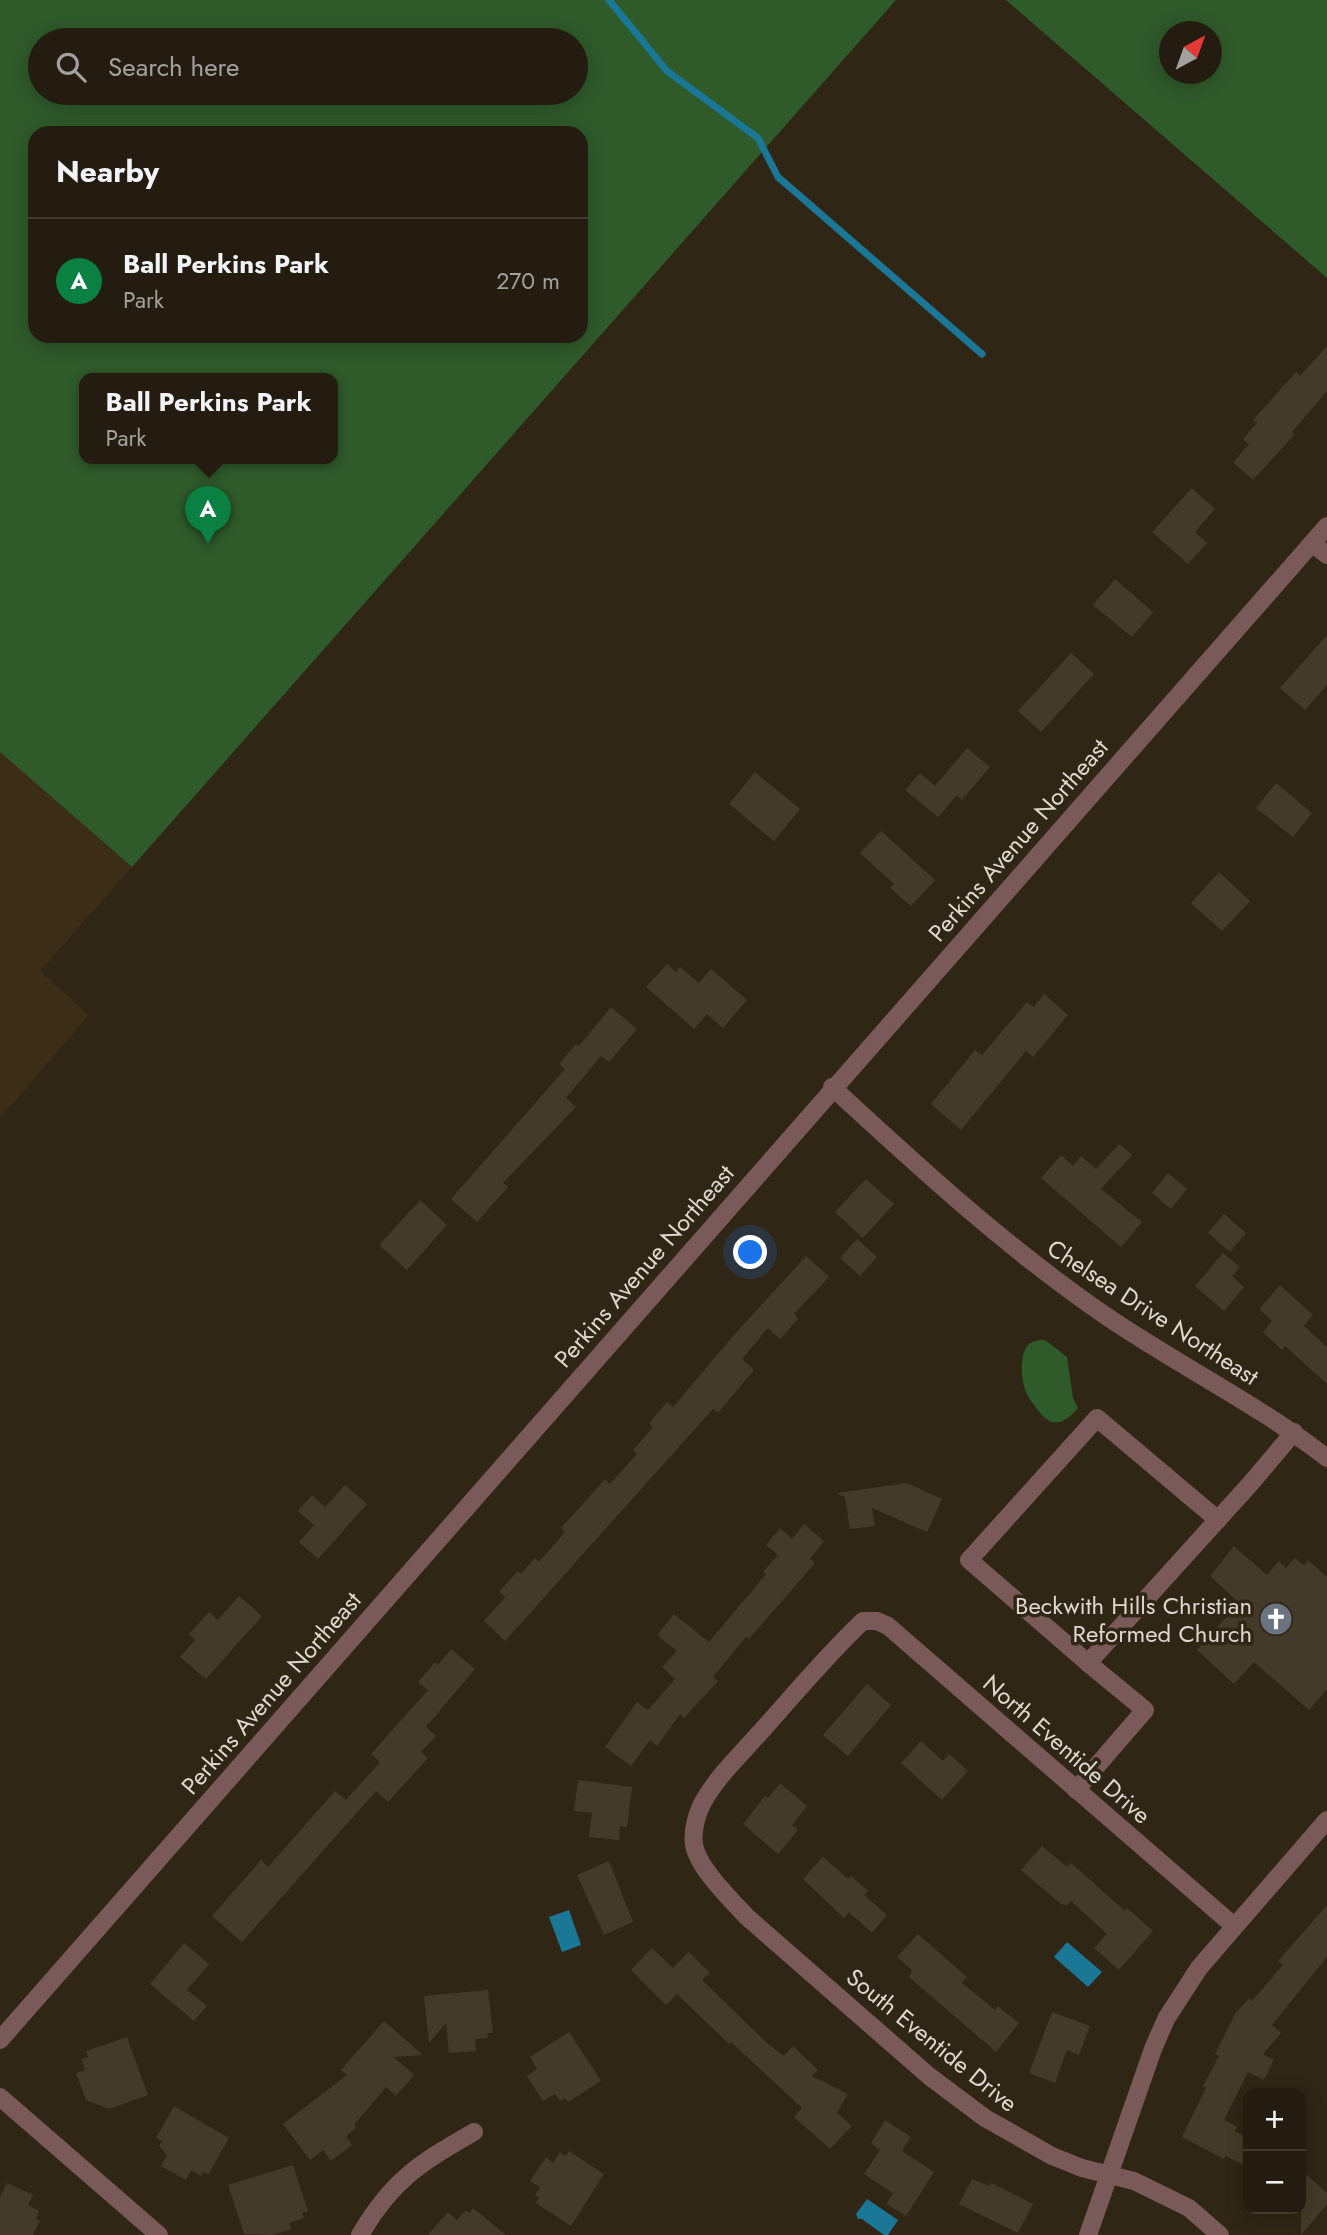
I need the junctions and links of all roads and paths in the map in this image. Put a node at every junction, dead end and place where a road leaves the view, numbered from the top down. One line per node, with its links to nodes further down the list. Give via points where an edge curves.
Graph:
1 (1327, 526): 2 (street, Perkins Avenue Northeast)
2 (1312, 542): 3 (street); 4 (street, Perkins Avenue Northeast)
3 (1327, 555)
4 (832, 1087): 5 (street, Chelsea Drive Northeast, via 1012,1247 1110,1318); 13 (street, Perkins Avenue Northeast)
5 (1294, 1432): 6 (street, Chelsea Drive Northeast); 7 (street)
6 (1327, 1458)
7 (1217, 1520): 8 (street); 8 (street, via 1097,1418 969,1560)
8 (1088, 1663): 9 (street, via 1145,1710)
9 (1076, 1790): 11 (street, North Eventide Drive, via 888,1626 863,1621 722,1776 699,1811); 12 (street, North Eventide Drive)
10 (1327, 1820): 12 (street)
11 (694, 1844): 16 (street, South Eventide Drive, via 724,1892 753,1923 929,2076 1010,2134)
12 (1234, 1926): 16 (street, via 1193,1976 1167,2019)
13 (0, 2040)
14 (0, 2097): 17 (street)
15 (474, 2132): 18 (street, via 407,2174 376,2207)
16 (1109, 2176): 19 (street); 20 (street, South Eventide Drive, via 1134,2181 1189,2208)
17 (159, 2235)
18 (360, 2235)
19 (1088, 2235)
20 (1220, 2235)

